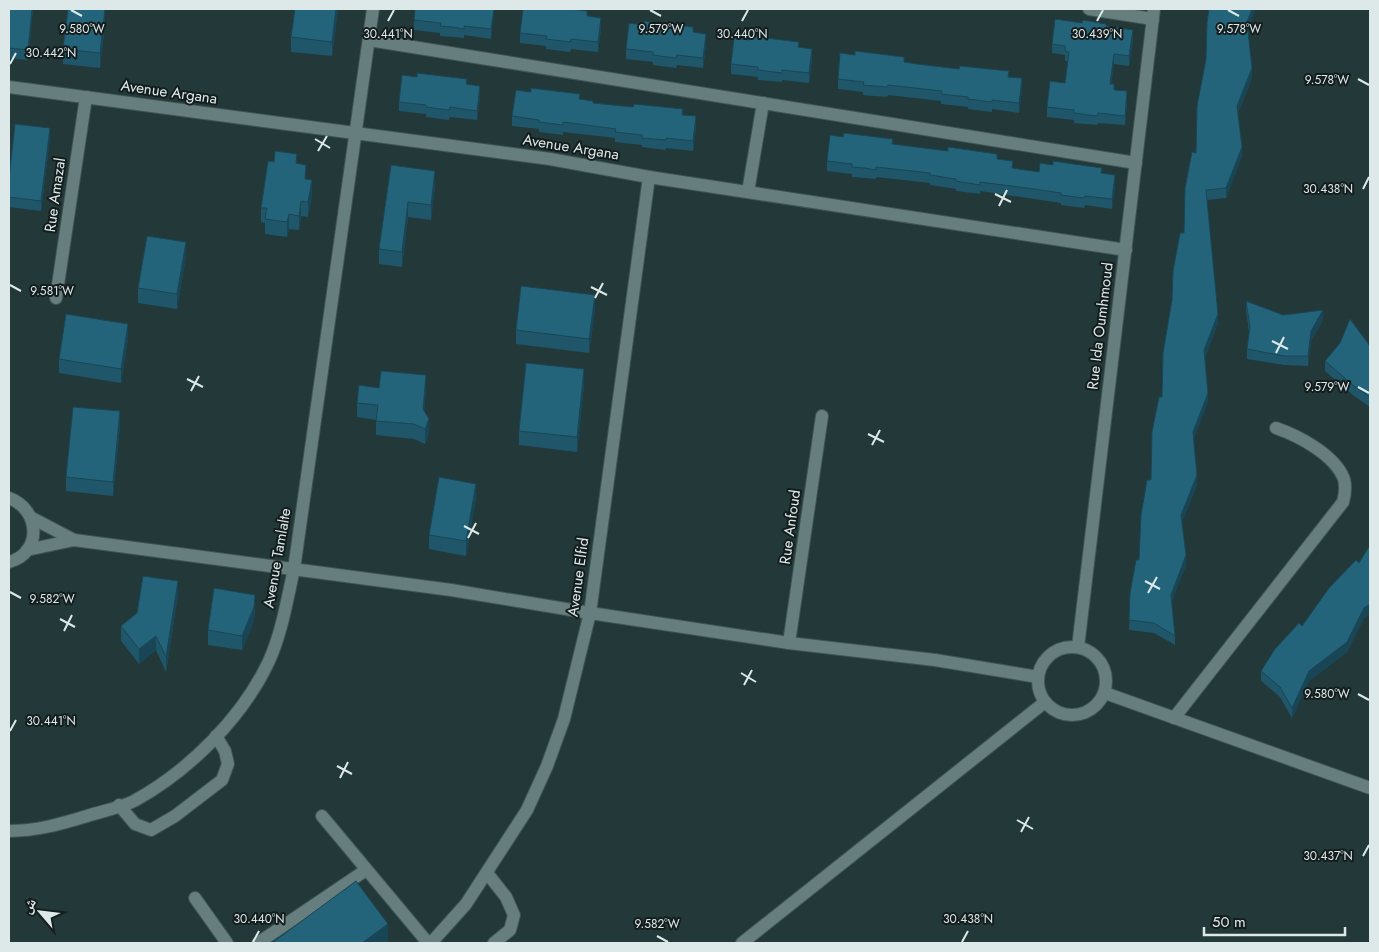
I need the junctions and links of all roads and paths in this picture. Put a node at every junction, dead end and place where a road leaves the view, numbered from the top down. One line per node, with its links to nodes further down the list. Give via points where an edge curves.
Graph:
1 (373, 9): 4 (street, Avenue Tamlalte)
2 (1089, 9): 3 (street)
3 (1154, 14): 9 (street, Rue Ida Oumhmoud)
4 (369, 40): 7 (street); 8 (street, Avenue Tamlalte)
5 (9, 87): 6 (street, Avenue Argana)
6 (86, 96): 8 (street, Avenue Argana); 13 (street, Rue Amazal)
7 (763, 103): 9 (street); 11 (street)
8 (356, 134): 10 (street, Avenue Argana, via 550,159); 21 (street, Avenue Tamlalte)
9 (1136, 163): 12 (street, Rue Ida Oumhmoud)
10 (649, 177): 11 (street, Avenue Argana); 22 (street, Avenue Elfid)
11 (748, 192): 12 (street, Avenue Argana)
12 (1126, 250): 24 (street, Rue Ida Oumhmoud)
13 (56, 298)
14 (822, 416): 23 (street, Rue Anfoud)
15 (1276, 428): 28 (street, via 1320,451 1336,467 1344,479 1343,502)
16 (9, 498): 17 (street, via 19,503)
17 (32, 518): 18 (street); 19 (street, via 34,529)
18 (74, 540): 19 (street); 21 (street)
19 (28, 550): 20 (street)
20 (9, 562)
21 (294, 569): 22 (street); 29 (street, Avenue Tamlalte, via 282,626 269,660 237,712)
22 (590, 613): 23 (street); 35 (street, Avenue Elfid, via 564,719 547,766 527,810)
23 (790, 643): 25 (street, via 935,660)
24 (1078, 647): 25 (street, via 1062,649 1048,657); 26 (street, via 1099,659 1107,681)
25 (1038, 677): 27 (street)
26 (1105, 694): 27 (street, via 1089,712 1077,715 1054,711); 28 (street)
27 (1045, 702): 41 (street)
28 (1174, 718): 30 (street)
29 (216, 736): 31 (street, Avenue Tamlalte, via 177,772 132,801); 31 (street, via 228,764 222,780 175,816 151,830 135,824)
30 (1370, 788)
31 (119, 805): 33 (street, Avenue Tamlalte, via 61,824 28,831)
32 (322, 816): 34 (street)
33 (9, 831)
34 (366, 870): 37 (street); 39 (street)
35 (487, 873): 37 (street, Avenue Elfid); 40 (street, via 506,897 514,915 510,930)
36 (195, 898): 38 (street)
37 (437, 941)
38 (227, 943)
39 (258, 943)
40 (494, 943)
41 (742, 943)

